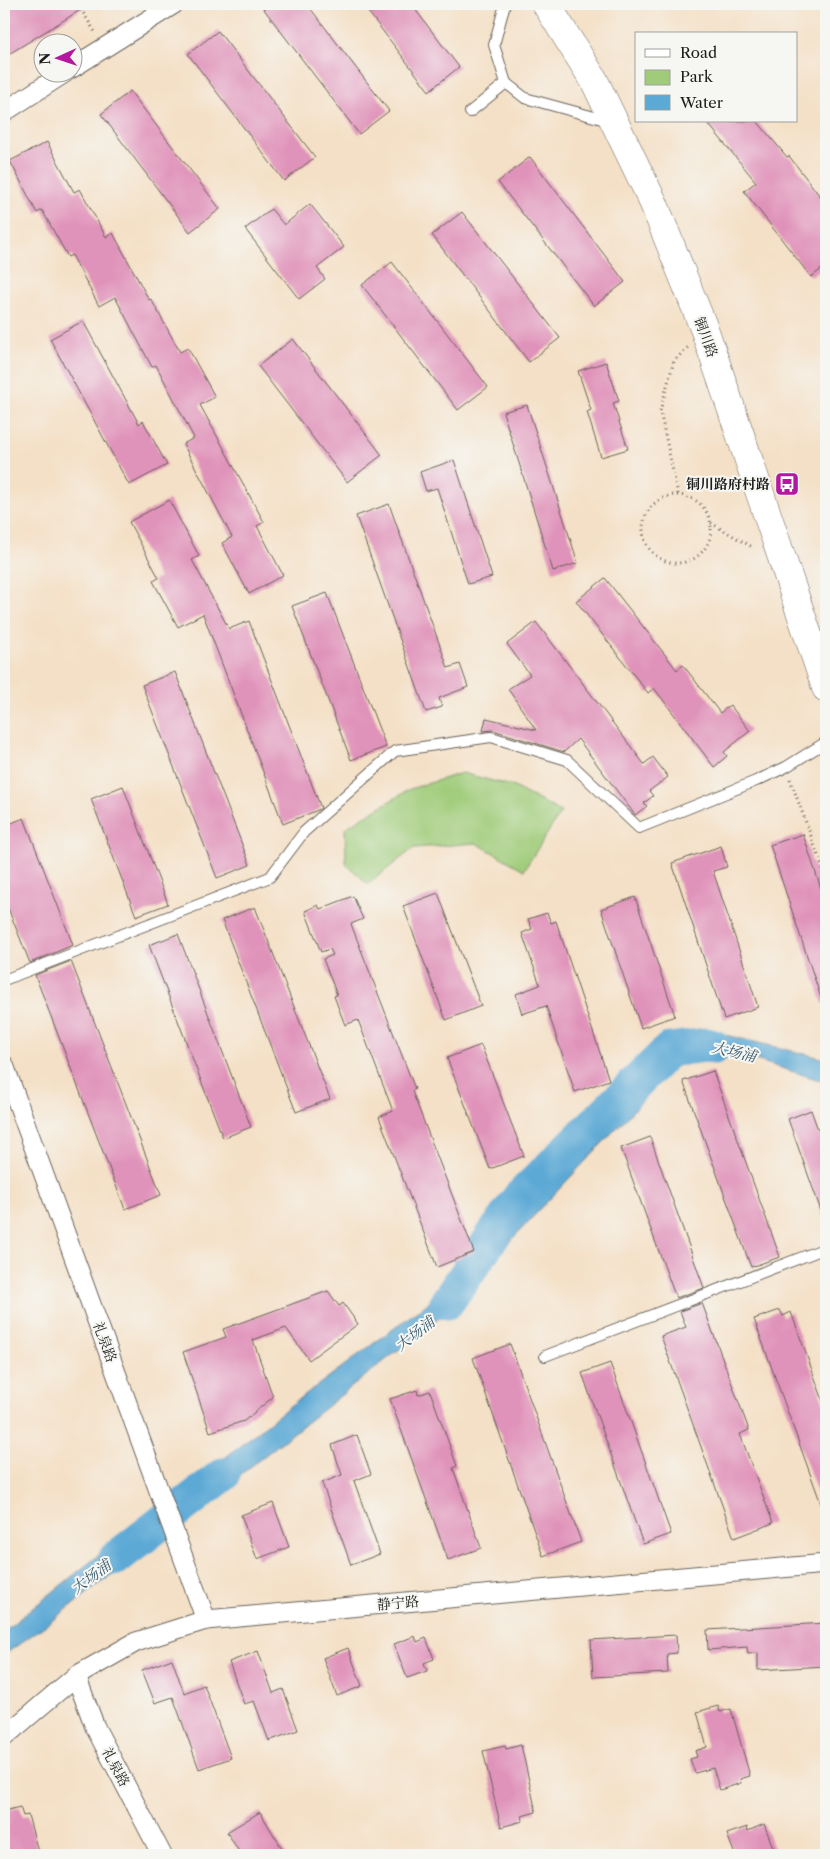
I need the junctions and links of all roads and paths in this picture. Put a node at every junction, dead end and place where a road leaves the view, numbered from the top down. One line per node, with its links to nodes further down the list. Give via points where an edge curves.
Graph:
1 (174, 4): 6 (street)
2 (505, 4): 9 (lane, via 494,45)
3 (546, 4): 12 (main road, 铜川路, via 594,80)
4 (566, 4): 17 (main road, 铜川路, via 606,71 722,325)
5 (81, 9): 6 (path)
6 (105, 47): 7 (street)
7 (82, 62)
8 (50, 82): 10 (street)
9 (506, 83): 11 (lane); 12 (lane, via 525,98)
10 (4, 112)
11 (470, 112)
12 (614, 122): 13 (main road, 铜川路, via 654,204)
13 (705, 331): 14 (path, via 674,361 660,411); 16 (main road, 铜川路)
14 (678, 494): 15 (path, via 700,503); 15 (path, via 657,500 649,508 642,529 649,550 667,562 690,561 707,546)
15 (711, 523): 16 (path)
16 (785, 565): 18 (main road, 铜川路)
17 (826, 632)
18 (826, 688)
19 (826, 742): 20 (lane)
20 (786, 767): 21 (path); 22 (lane, via 639,828 567,760 491,737 395,751 304,832 270,877)
21 (826, 878)
22 (4, 980)
23 (4, 1065): 27 (street, 礼泉路)
24 (826, 1248): 25 (lane)
25 (545, 1356)
26 (826, 1564): 27 (street, 静宁路)
27 (206, 1620): 28 (street, 静宁路, via 136,1642)
28 (76, 1676): 29 (street, 静宁路); 30 (street, 礼泉路, via 95,1727)
29 (4, 1737)
30 (162, 1855)

